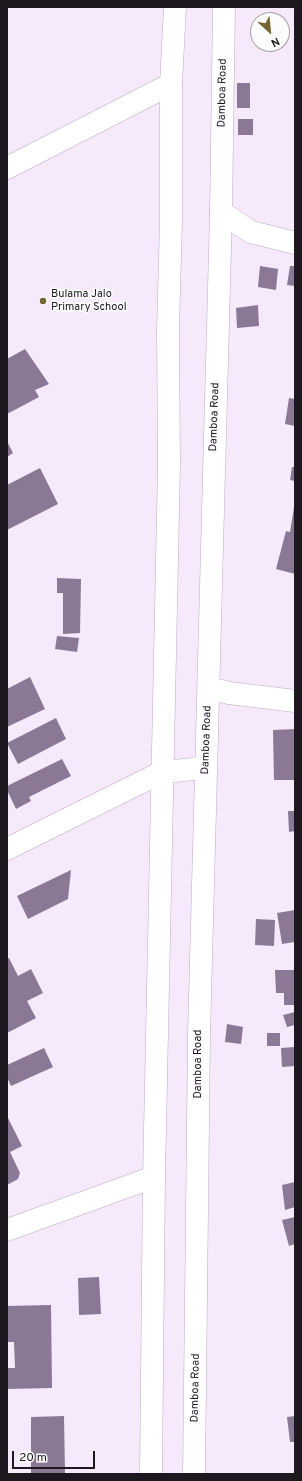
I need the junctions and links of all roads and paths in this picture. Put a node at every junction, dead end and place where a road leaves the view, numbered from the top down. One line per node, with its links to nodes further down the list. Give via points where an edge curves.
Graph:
1 (175, 7): 3 (main road)
2 (224, 7): 5 (main road, Damboa Road)
3 (171, 84): 4 (main road); 10 (main road, via 169,465)
4 (7, 168)
5 (221, 212): 6 (main road, via 251,232); 7 (main road, Damboa Road)
6 (295, 243)
7 (209, 688): 8 (main road); 9 (main road, Damboa Road)
8 (295, 701)
9 (206, 768): 10 (main road); 15 (main road, Damboa Road, via 199,1035)
10 (162, 772): 11 (main road); 12 (main road)
11 (7, 849)
12 (154, 1177): 13 (main road); 14 (main road)
13 (7, 1230)
14 (151, 1474)
15 (194, 1474)

